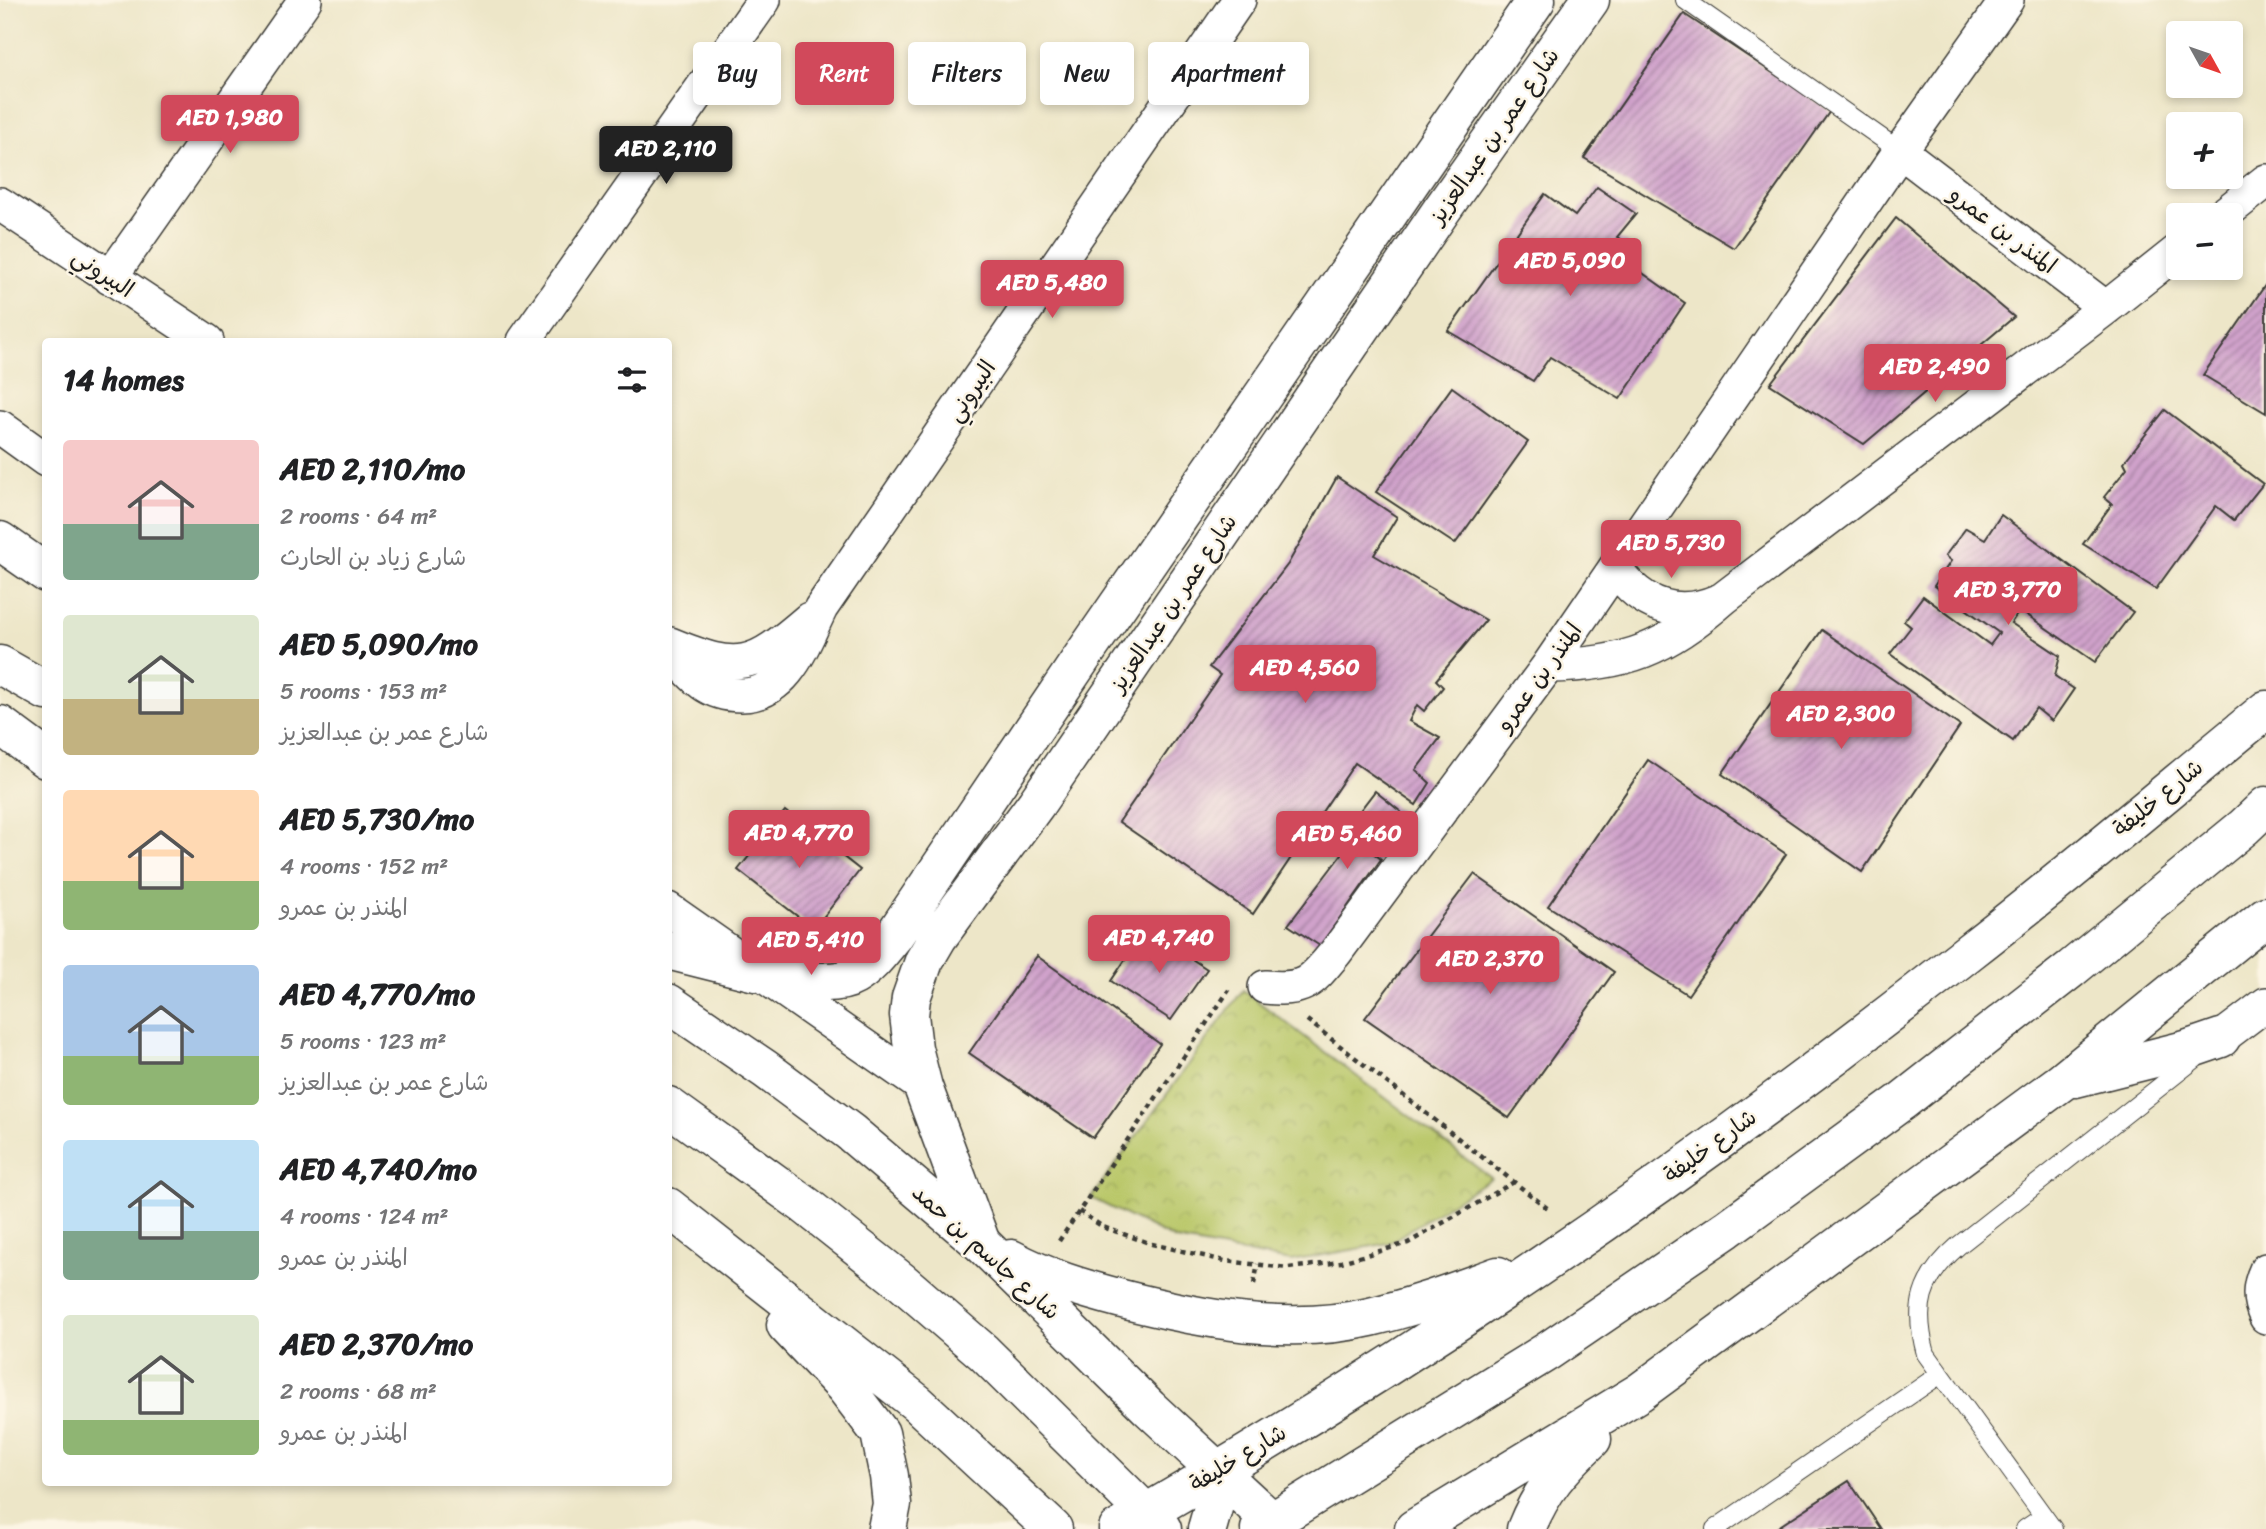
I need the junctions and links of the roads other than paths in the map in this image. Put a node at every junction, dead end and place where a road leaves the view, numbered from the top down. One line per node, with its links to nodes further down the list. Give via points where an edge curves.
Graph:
1 (305, 0): 15 (street)
2 (764, 0): 18 (street)
3 (1239, 0): 25 (street, البيروني, via 821,608 775,649 758,658 719,662)
4 (1536, 0): 10 (main road, شارع عمر بن عبدالعزيز)
5 (1590, 0): 13 (main road, شارع عمر بن عبدالعزيز)
6 (1685, 0): 8 (lane)
7 (2007, 0): 8 (street, المنذر بن عمرو)
8 (1900, 151): 16 (street, المنذر بن عمرو); 22 (street, المنذر بن عمرو)
9 (2266, 181): 11 (street)
10 (1406, 188): 13 (main road); 36 (main road, شارع عمر بن عبدالعزيز, via 876,958 854,976 834,982)
11 (2238, 203)
12 (0, 204): 15 (street, البيروني)
13 (1441, 211): 42 (main road, شارع عمر بن عبدالعزيز, via 1044,793 929,953 916,981 909,1015)
14 (2166, 261): 16 (street)
15 (110, 278): 17 (street, البيروني)
16 (2106, 309): 24 (street)
17 (202, 338)
18 (526, 338)
19 (0, 427): 20 (street)
20 (42, 457)
21 (0, 541): 23 (main road)
22 (1616, 569): 24 (street, via 1626,583 1655,604 1690,609); 27 (street, المنذر بن عمرو)
23 (42, 570)
24 (1724, 598): 27 (street, via 1661,645 1587,666)
25 (672, 646)
26 (0, 665): 28 (main road)
27 (1548, 666): 37 (street, المنذر بن عمرو, via 1315,977 1291,990)
28 (42, 689)
29 (2266, 710): 46 (main road, شارع خليفة, via 1971,951 1688,1163)
30 (0, 724): 31 (main road)
31 (42, 757)
32 (2266, 806): 54 (main road, via 2071,969 1790,1184 1548,1351)
33 (672, 912): 36 (street)
34 (2266, 916): 41 (main road)
35 (672, 951): 36 (main road, شارع عمر بن عبدالعزيز)
36 (756, 972): 42 (street)
37 (1265, 987)
38 (2266, 1003): 40 (street)
39 (672, 1006): 45 (main road, شارع جاسم بن حمد, via 849,1132)
40 (2221, 1038): 41 (main road); 49 (lane, via 1939,1262 1919,1306 1919,1331)
41 (2063, 1081): 50 (main road)
42 (923, 1087): 45 (main road, شارع عمر بن عبدالعزيز)
43 (672, 1109): 53 (main road, via 804,1205 983,1352)
44 (676, 1212): 55 (main road, via 845,1387 880,1433 892,1504); 56 (main road, via 917,1403)
45 (981, 1243): 46 (main road, via 1076,1287 1148,1306 1230,1322 1319,1324 1369,1317 1451,1293); 51 (main road, شارع جاسم بن حمد)
46 (1567, 1246): 51 (main road, شارع خليفة, via 1425,1342)
47 (2266, 1270): 48 (street, via 2259,1283)
48 (2266, 1317)
49 (1939, 1375): 52 (lane); 60 (lane)
50 (1640, 1392): 58 (main road); 59 (main road, via 1556,1473)
51 (1217, 1471): 53 (main road, شارع خليفة); 54 (main road, شارع جاسم بن حمد); 57 (main road)
52 (2048, 1523): 61 (lane)
53 (1142, 1524)
54 (1271, 1527)
55 (887, 1529)
56 (1053, 1529)
57 (1207, 1529)
58 (1415, 1529)
59 (1526, 1529)
60 (1715, 1529)
61 (2025, 1529)

